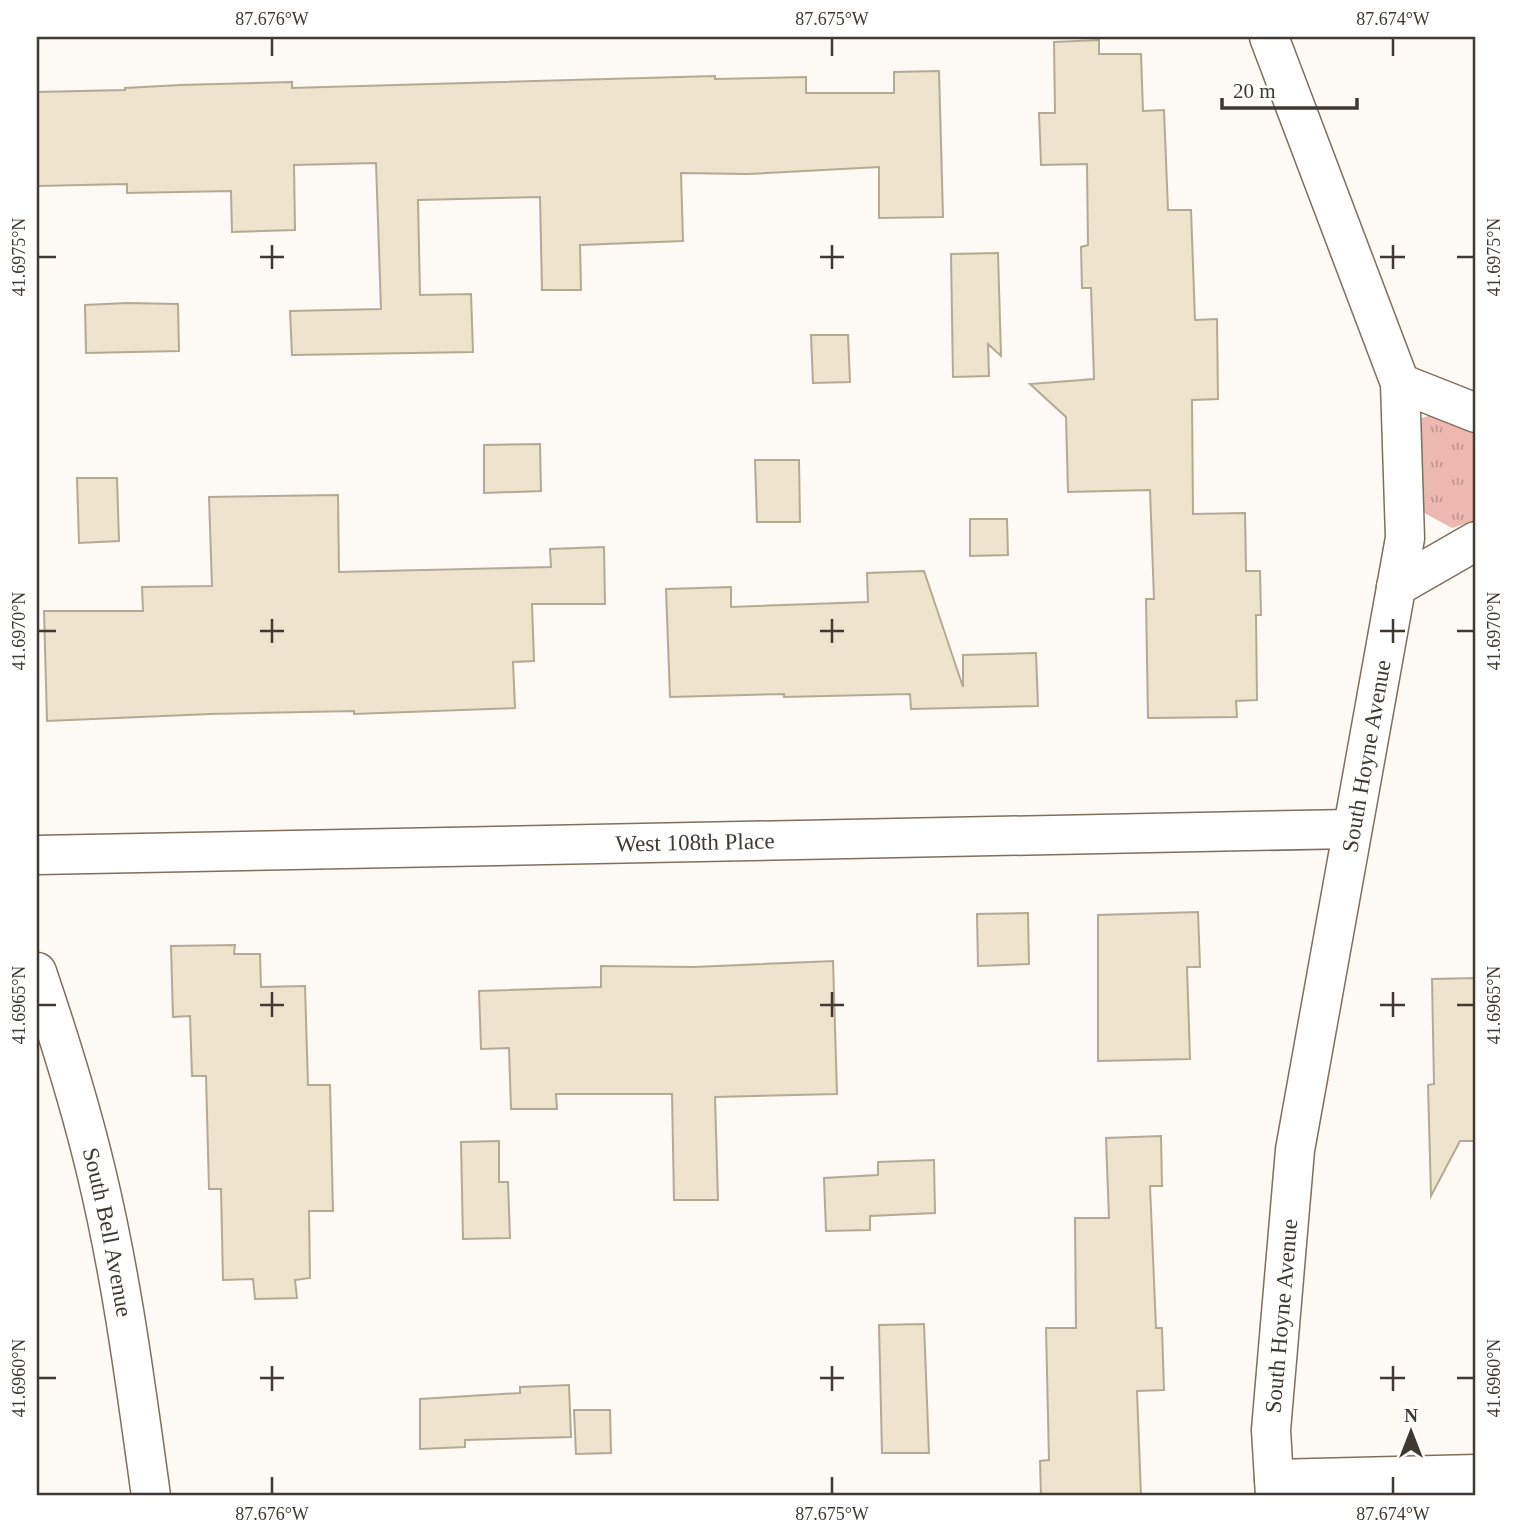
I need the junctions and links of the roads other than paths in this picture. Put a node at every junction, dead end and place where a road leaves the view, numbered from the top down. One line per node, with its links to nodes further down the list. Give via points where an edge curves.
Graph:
1 (1269, 37): 2 (street, South Hoyne Avenue)
2 (1400, 383): 3 (street); 5 (street, South Hoyne Avenue, via 1405,538)
3 (1476, 413)
4 (1476, 541): 5 (street)
5 (1396, 587): 6 (street, South Hoyne Avenue)
6 (1352, 829): 7 (street, West 108th Place); 10 (street, South Hoyne Avenue, via 1295,1150 1272,1430)
7 (37, 855)
8 (37, 972): 11 (street, South Bell Avenue, via 96,1171 130,1347)
9 (1476, 1474): 10 (street)
10 (1275, 1488)
11 (151, 1496)

